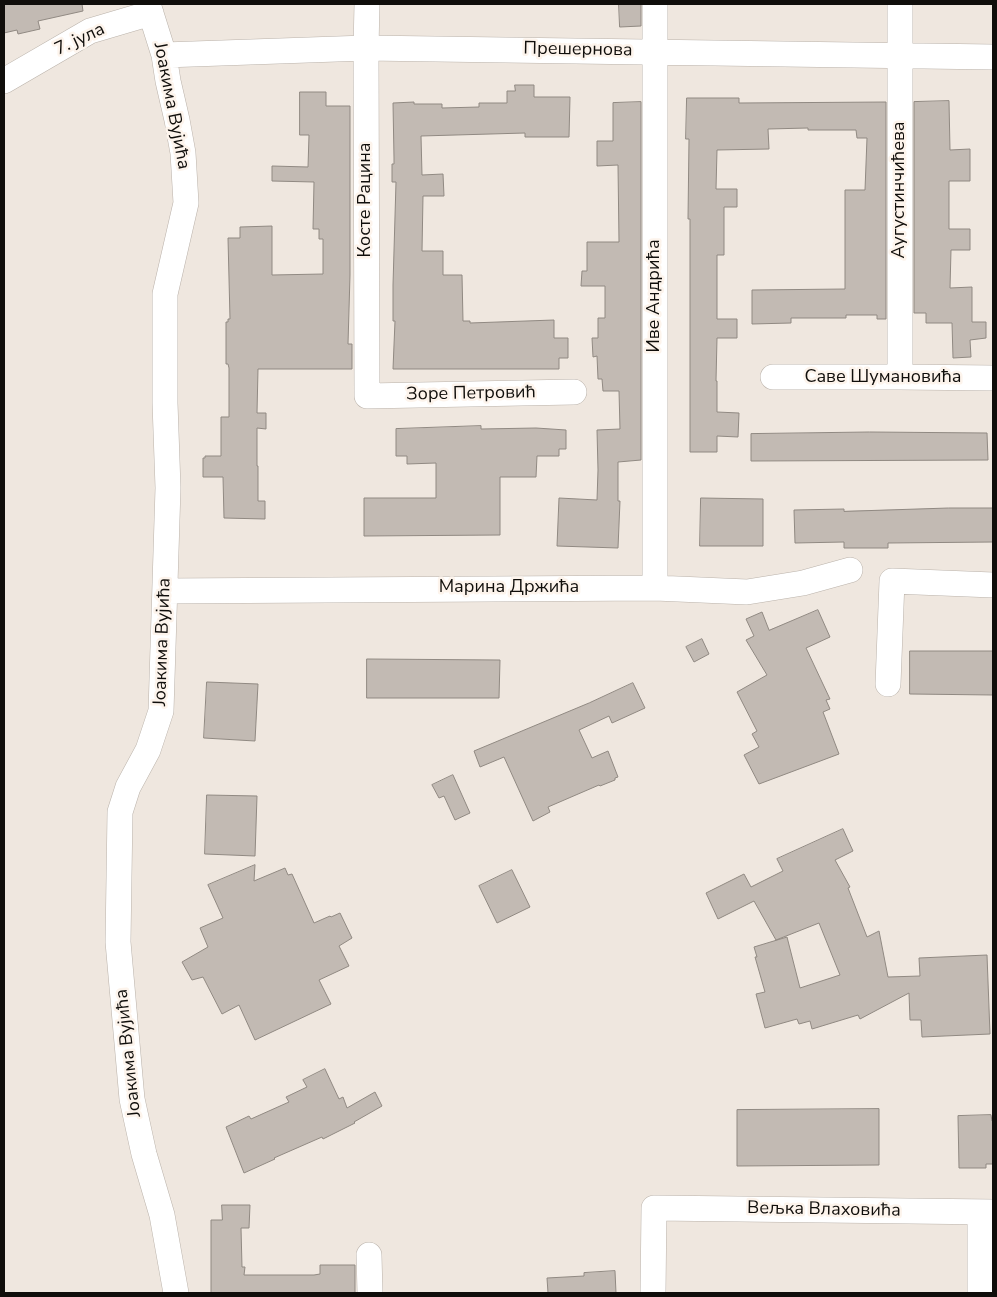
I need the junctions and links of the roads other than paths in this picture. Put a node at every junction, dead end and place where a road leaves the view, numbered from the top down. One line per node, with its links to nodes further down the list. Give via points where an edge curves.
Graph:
1 (367, 4): 5 (street, Косте Рацина)
2 (655, 4): 6 (street, Иве Андрића)
3 (900, 4): 8 (street, Аугустинчићева)
4 (150, 8): 7 (street, Јоакима Вујића); 10 (street, 7. јула, via 90,31)
5 (366, 48): 6 (street, Прешернова); 7 (street, Прешернова); 15 (street, Косте Рацина)
6 (655, 51): 8 (street, Прешернова); 18 (street, Иве Андрића)
7 (164, 55): 19 (street, Јоакима Вујића, via 183,153 186,204 165,294 168,488)
8 (900, 55): 9 (street, Прешернова); 12 (street, Аугустинчићева)
9 (993, 57)
10 (4, 81)
11 (773, 377): 12 (street, Саве Шумановића)
12 (900, 377): 13 (street, Саве Шумановића)
13 (993, 378)
14 (574, 392): 15 (street, Зоре Петровић)
15 (367, 396)
16 (850, 570): 18 (street, Марина Држића, via 803,583 747,592)
17 (993, 585): 20 (street, via 892,581)
18 (655, 588): 19 (street, Марина Држића)
19 (165, 591): 23 (street, Јоакима Вујића, via 161,711 148,750 128,787 120,812 118,942 132,1099 162,1215)
20 (888, 684)
21 (986, 1212): 25 (street, Вељка Влаховића, via 654,1208); 26 (street)
22 (369, 1255): 24 (street)
23 (176, 1293)
24 (370, 1293)
25 (654, 1293)
26 (980, 1293)

